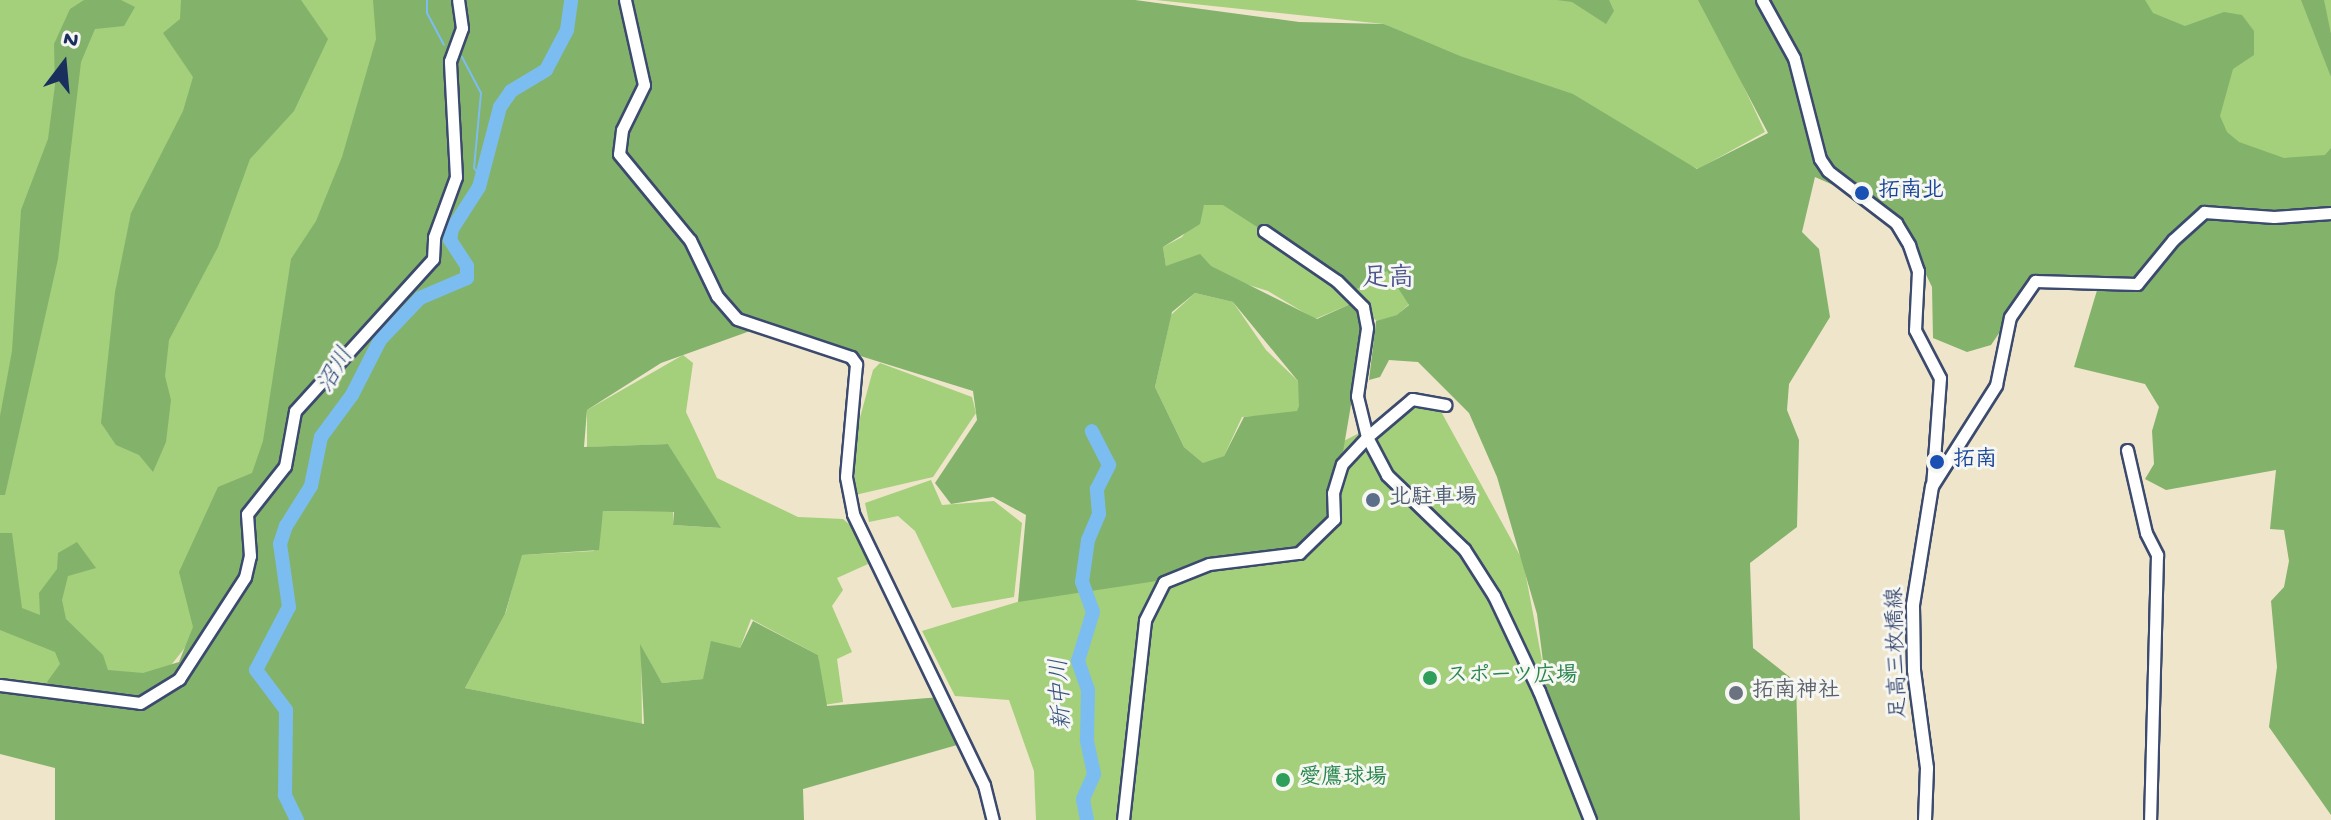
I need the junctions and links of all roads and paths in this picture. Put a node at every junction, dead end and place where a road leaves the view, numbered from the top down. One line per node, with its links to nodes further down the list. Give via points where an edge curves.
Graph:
1 (458, 0): 10 (street, via 462,28 450,61 456,177 434,237 433,259 334,374 295,411 285,466 247,514 250,556 245,577 179,679 140,703)
2 (625, 0): 11 (street, via 644,85 622,130 619,154 690,240 717,296 737,319 851,357 856,364 846,477 853,514 984,785)
3 (1762, 0): 9 (street, via 1794,58 1820,159 1828,171 1896,223 1909,245 1918,271 1915,330 1940,378)
4 (2331, 213): 9 (street, via 2204,212 2137,284 2035,281 2010,317 1996,385)
5 (1264, 231): 7 (street, via 1337,281 1363,307 1367,328 1357,396)
6 (1445, 405): 7 (street, via 1412,399)
7 (1367, 437): 12 (street, via 1342,464 1333,493 1334,519 1299,553 1181,572 1153,598 1145,620); 13 (street, via 1387,475 1464,549 1494,596)
8 (2127, 450): 15 (street, via 2146,533 2157,555)
9 (1932, 486): 14 (main road, 足高三枚橋線, via 1913,605 1927,768)
10 (0, 685)
11 (993, 820)
12 (1123, 820)
13 (1590, 820)
14 (1925, 820)
15 (2150, 820)

